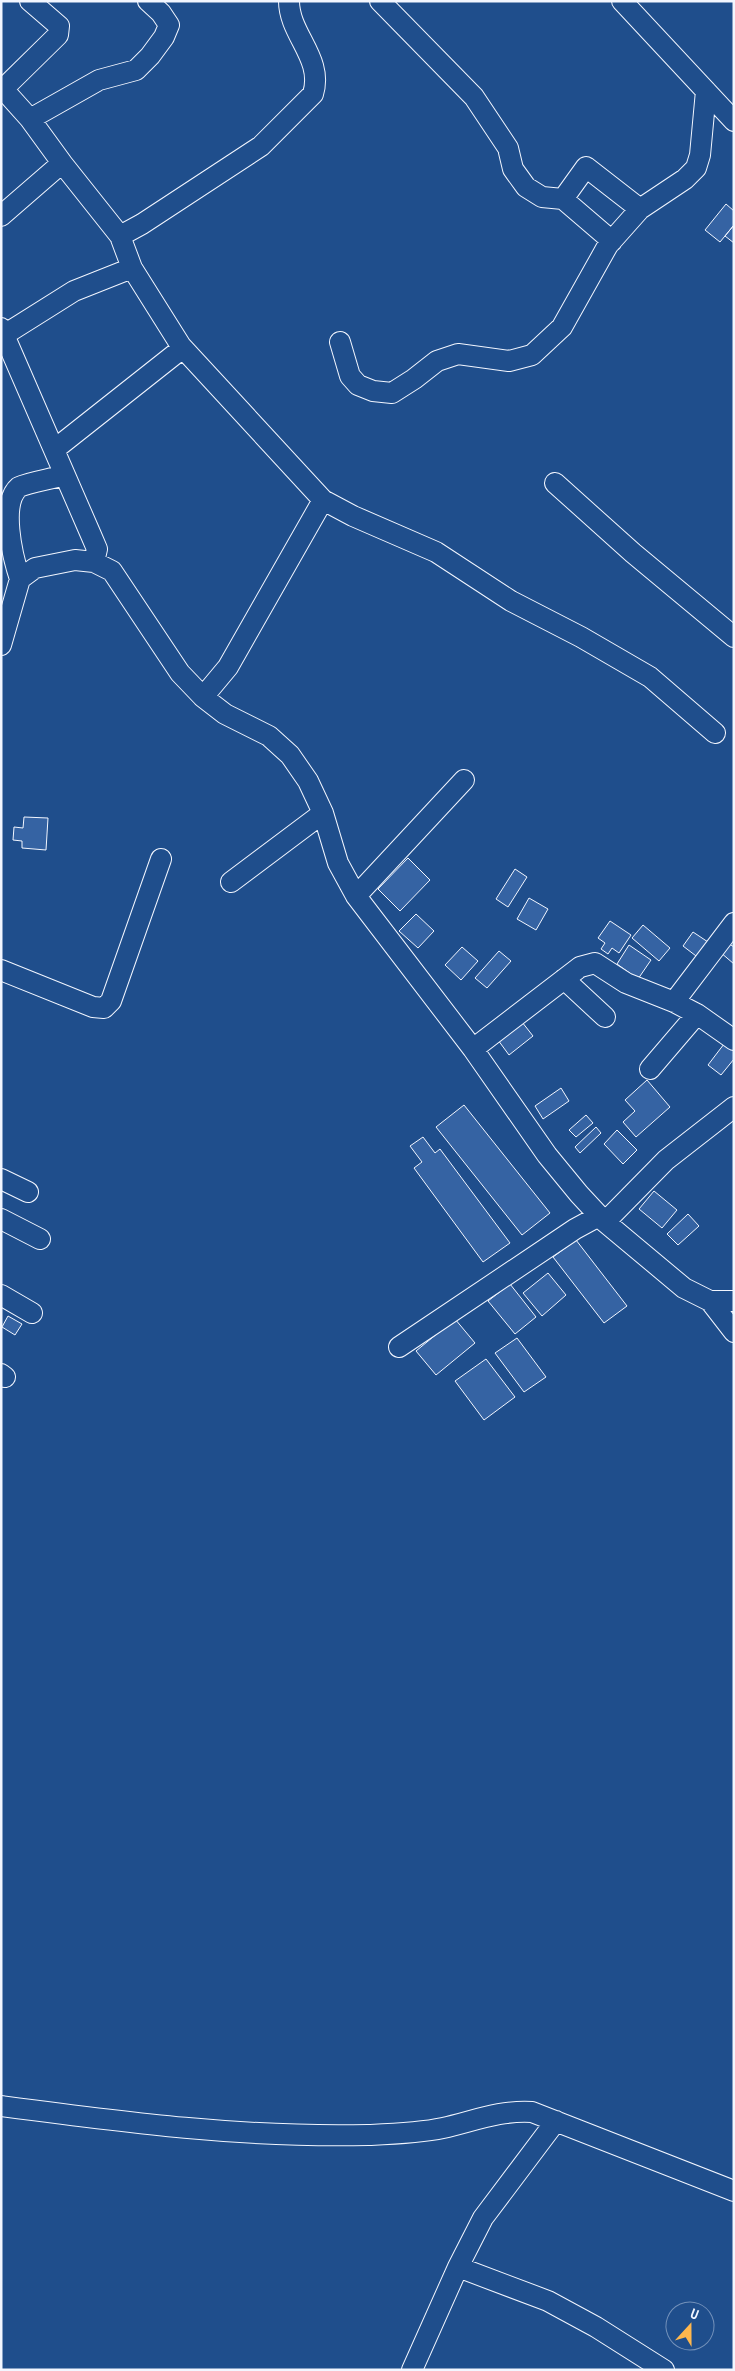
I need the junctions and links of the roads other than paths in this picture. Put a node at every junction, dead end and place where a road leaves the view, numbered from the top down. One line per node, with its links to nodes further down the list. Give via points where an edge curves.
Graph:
1 (30, 1): 7 (street, via 59,26 58,35 2,89)
2 (148, 1): 7 (street, via 169,25 150,56 136,70 99,80)
3 (289, 1): 13 (street, via 297,34 308,48 314,66 316,83 313,94 262,146)
4 (380, 1): 10 (street, via 474,97 508,148 514,170 526,187 542,197)
5 (622, 1): 6 (street)
6 (706, 91): 8 (street); 11 (street, via 696,168)
7 (30, 119): 9 (street)
8 (734, 121)
9 (62, 164): 12 (street); 13 (street)
10 (563, 199): 11 (street, via 586,168); 14 (street)
11 (640, 209): 14 (street)
12 (1, 216)
13 (120, 236): 15 (street)
14 (612, 241): 17 (street, via 562,327 532,355 509,361 458,354 438,361 392,392 382,392 358,385 350,376)
15 (132, 268): 16 (street, via 74,291); 18 (street)
16 (3, 332): 19 (street)
17 (340, 342)
18 (181, 346): 19 (street, via 179,351); 22 (street)
19 (55, 449): 20 (street)
20 (64, 475): 23 (street, via 97,549); 24 (street, via 19,487 4,505 4,531)
21 (555, 483): 25 (street)
22 (323, 500): 27 (street, via 228,667); 28 (street, via 436,552 511,601 650,677)
23 (94, 562): 24 (street, via 75,560 35,568); 27 (street, via 112,571 180,673)
24 (20, 579): 26 (street)
25 (734, 637)
26 (1, 645)
27 (203, 698): 30 (street, via 225,714 269,736 290,755 308,781)
28 (715, 733)
29 (464, 780): 33 (street)
30 (323, 812): 32 (street); 33 (street, via 338,863)
31 (161, 859): 35 (street, via 111,1001 104,1008 93,1007)
32 (231, 882)
33 (356, 896): 41 (street)
34 (734, 923): 37 (street)
35 (1, 970)
36 (564, 979): 37 (street, via 586,964 595,964 626,983); 39 (street); 41 (street)
37 (674, 1002): 38 (street)
38 (697, 1014): 40 (street); 42 (street)
39 (605, 1017)
40 (734, 1040)
41 (473, 1050): 47 (street, via 547,1155)
42 (650, 1069)
43 (734, 1107): 47 (street, via 666,1160)
44 (1, 1179): 45 (street)
45 (28, 1192)
46 (1, 1218): 48 (street)
47 (602, 1219): 50 (street, via 684,1288); 54 (street, via 575,1229)
48 (40, 1239)
49 (1, 1295): 52 (street)
50 (710, 1301): 51 (street); 53 (street)
51 (734, 1301)
52 (32, 1313)
53 (734, 1332)
54 (399, 1347)
55 (1, 2106): 56 (street, via 170,2127 306,2137 442,2128 506,2112 532,2112)
56 (556, 2121): 57 (street); 58 (street, via 483,2218)
57 (734, 2191)
58 (458, 2267): 59 (street); 60 (street, via 548,2301)
59 (412, 2370)
60 (664, 2370)

